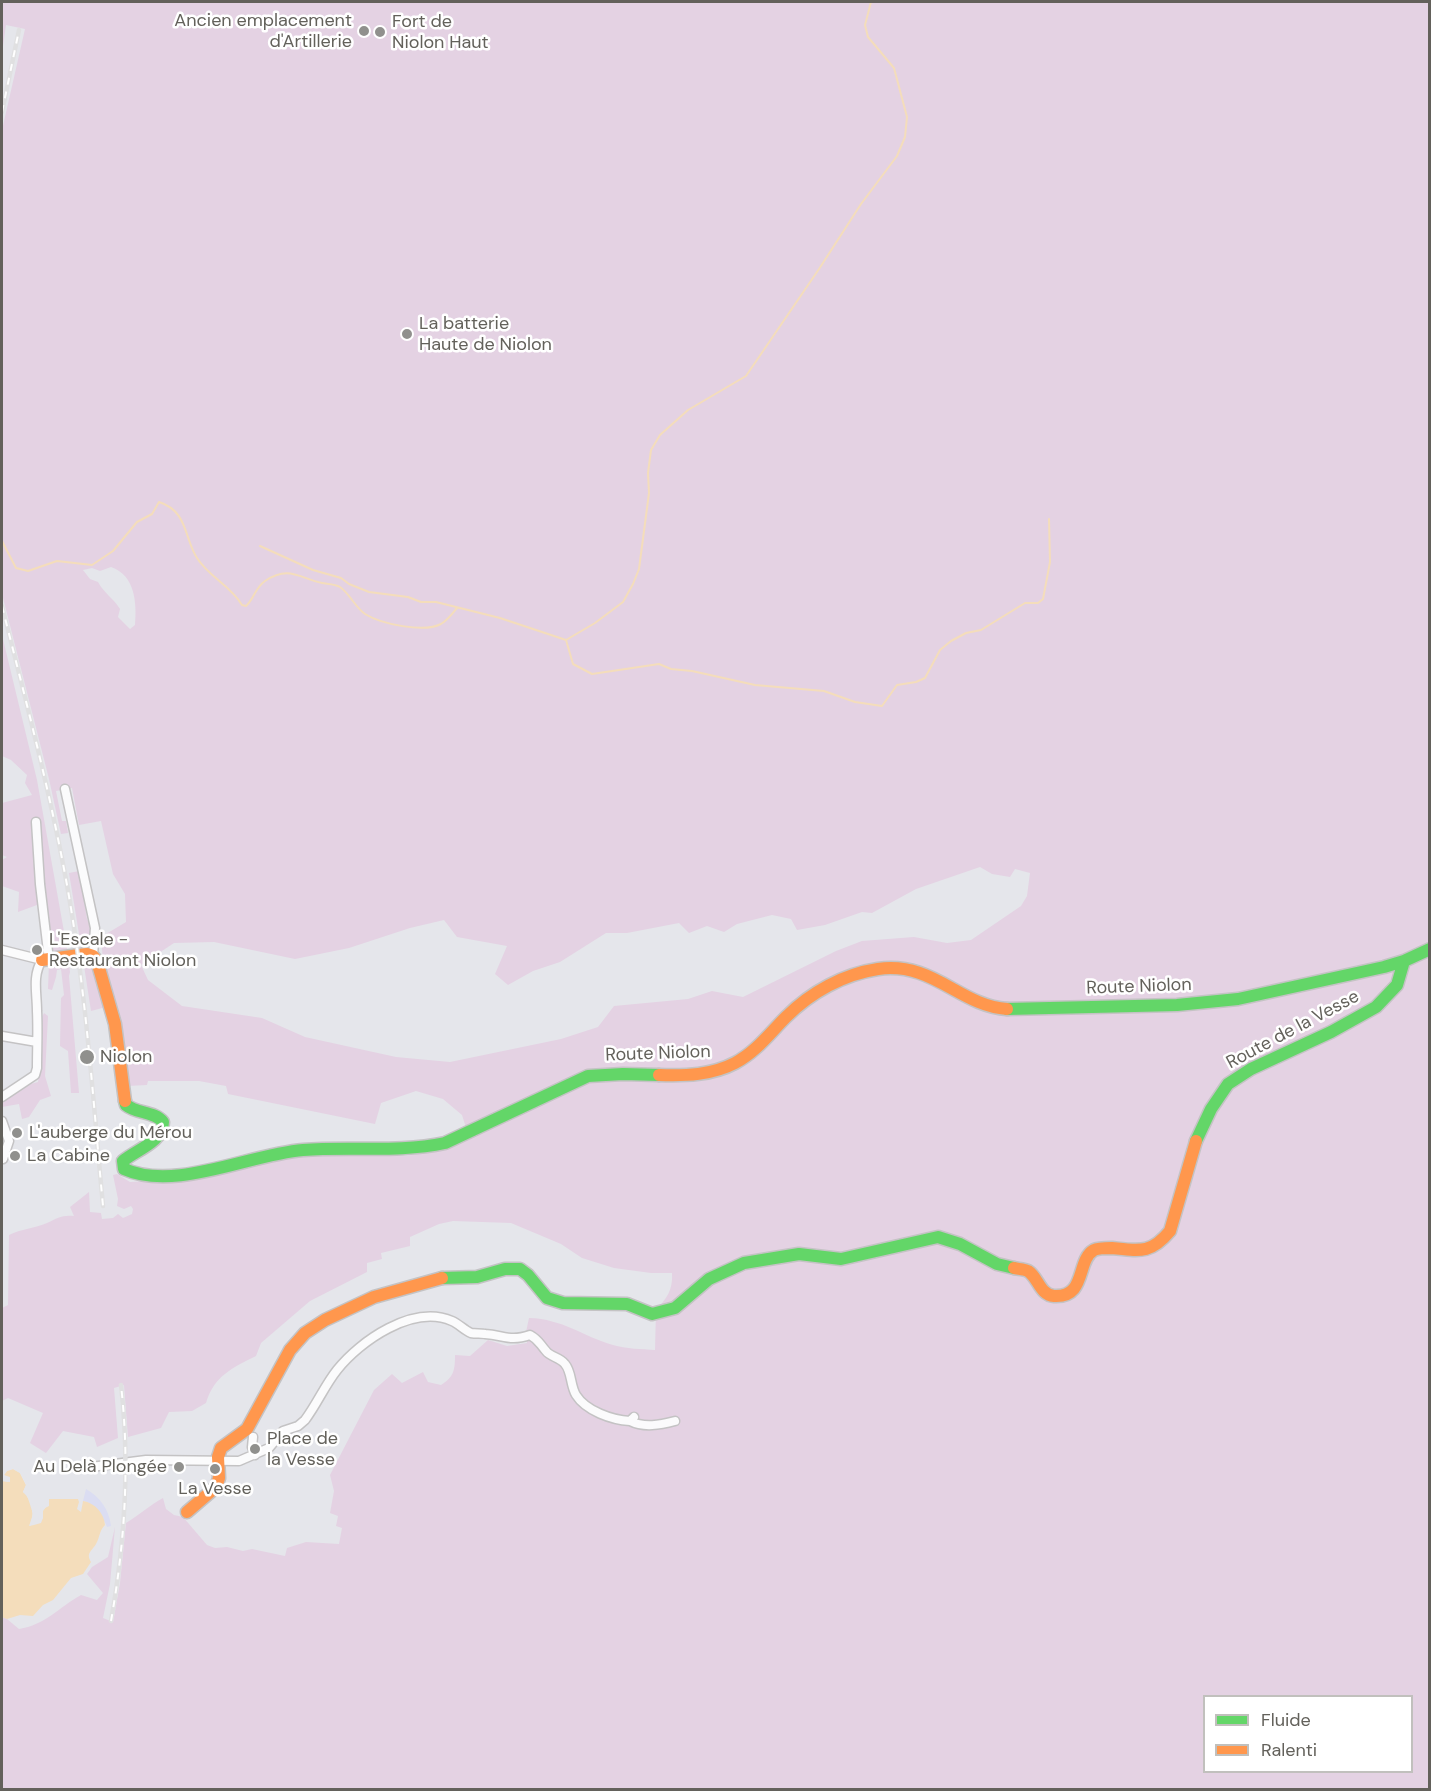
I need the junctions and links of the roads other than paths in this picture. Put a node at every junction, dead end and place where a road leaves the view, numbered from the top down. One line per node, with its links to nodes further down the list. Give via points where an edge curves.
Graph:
1 (65, 789): 5 (street, via 89,892 95,928)
2 (36, 822): 6 (street)
3 (1430, 949): 7 (street, Route Niolon)
4 (2, 950): 6 (street)
5 (93, 956): 6 (street); 7 (street, Route Niolon, via 115,1024 126,1105 134,1112 157,1116 164,1124 155,1139 123,1161 128,1173 138,1175 206,1171 301,1150 420,1149 445,1143 588,1076 712,1072 732,1065 754,1050 818,991 878,970 891,968 928,974 1004,1009 1222,1002)
6 (45, 960): 9 (street, via 37,968 35,981)
7 (1404, 961): 16 (street, Route de la Vesse, via 1397,985 1376,1007 1228,1084 1200,1131 1170,1231 1157,1245 1142,1251 1094,1250 1078,1284 1066,1294 1046,1293 1028,1271 997,1264 943,1238 841,1261 799,1254 744,1263 703,1283 675,1308 652,1314 627,1304 563,1303 547,1298 520,1269 477,1277 441,1278 374,1297 306,1333 290,1350 247,1429 221,1448)
8 (2, 1036): 9 (street)
9 (37, 1042): 10 (street, via 35,1075)
10 (2, 1097)
11 (2, 1121): 12 (street, via 9,1141)
12 (3, 1159)
13 (675, 1421): 15 (street, via 636,1424 632,1419 599,1414 576,1396 562,1361 547,1353 539,1340 530,1335 507,1339 473,1333 451,1320 421,1316 392,1327 353,1352 335,1371 305,1420 283,1431 269,1448)
14 (253, 1437): 15 (street)
15 (255, 1455): 16 (street, via 239,1461)
16 (219, 1460): 17 (street, via 146,1460); 18 (street, via 216,1488)
17 (83, 1468)
18 (187, 1512)

